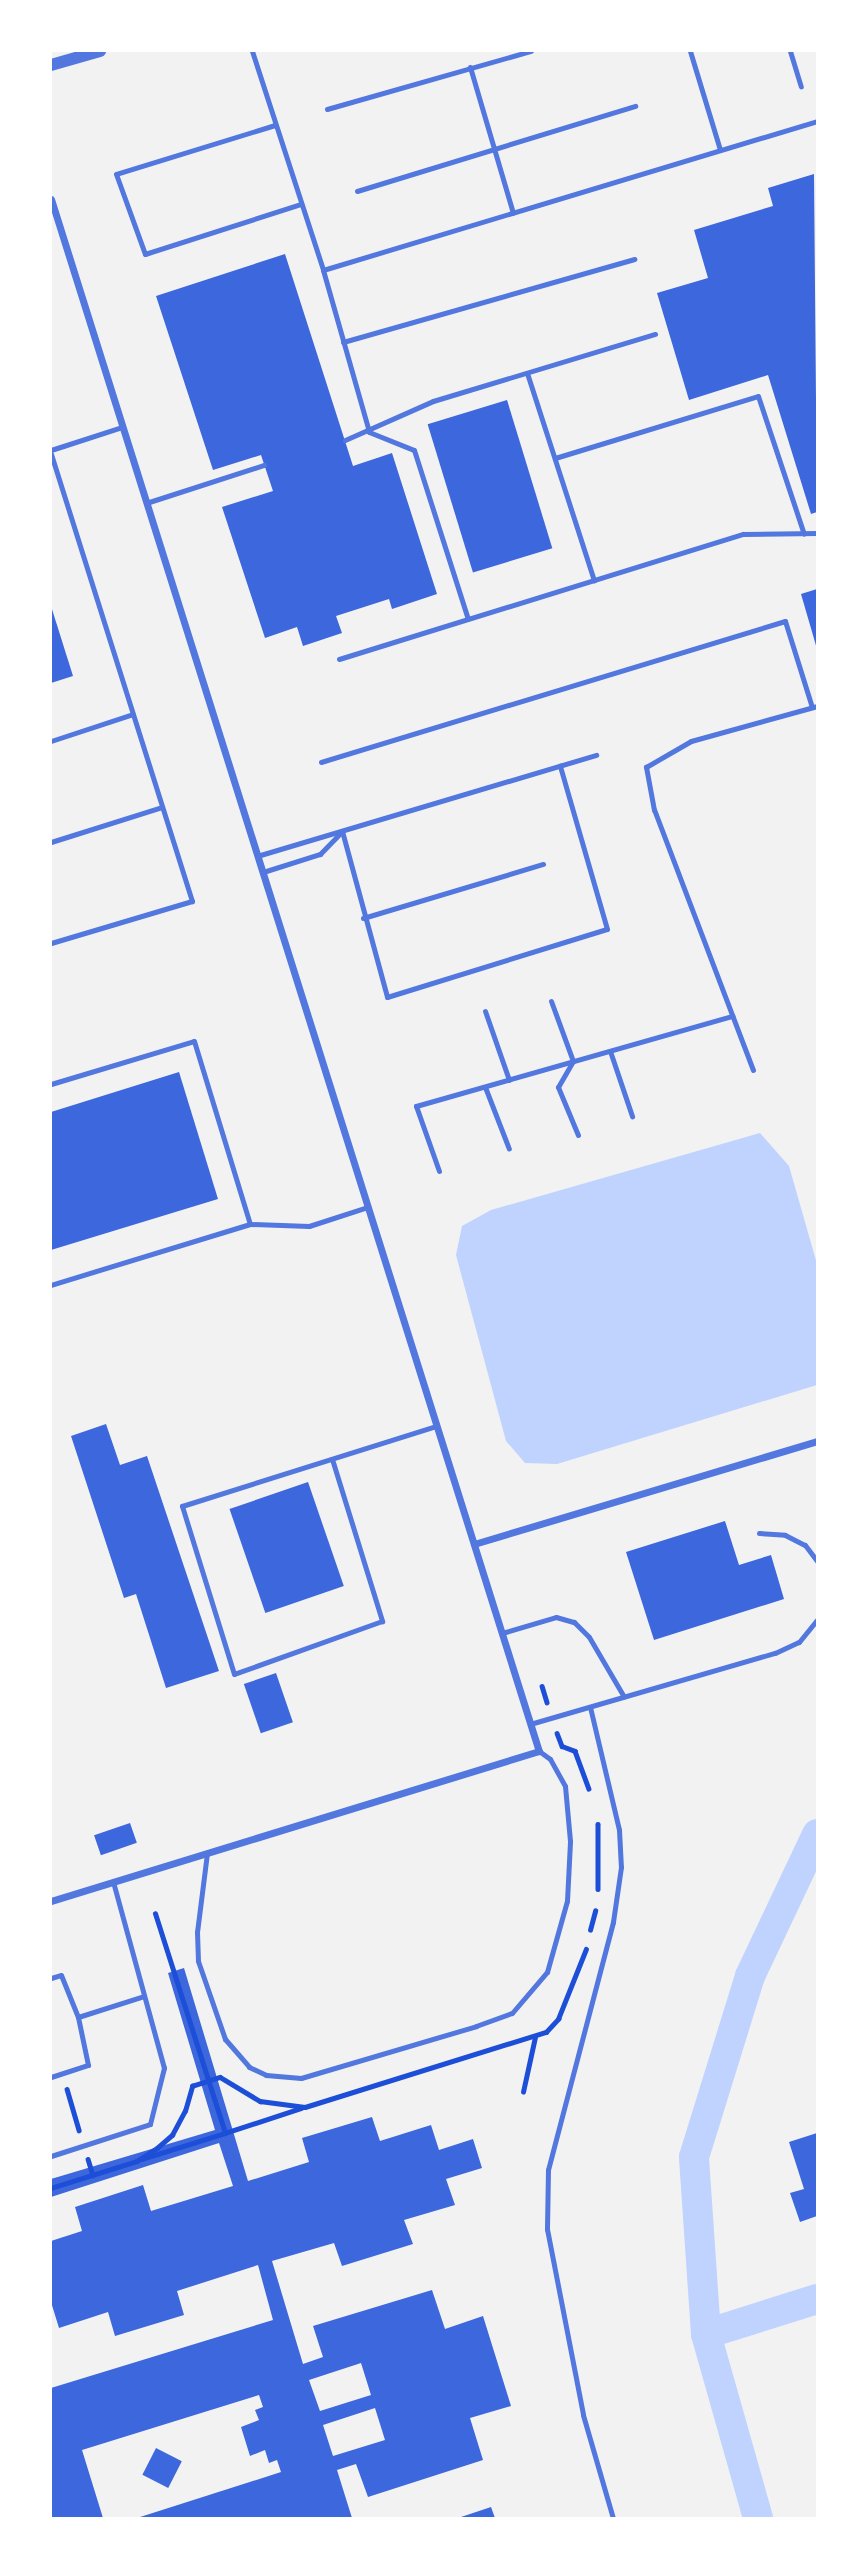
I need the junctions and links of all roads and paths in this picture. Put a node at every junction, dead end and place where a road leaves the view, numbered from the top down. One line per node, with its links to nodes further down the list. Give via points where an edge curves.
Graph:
1 (100, 51): 6 (street)
2 (252, 51): 12 (lane)
3 (531, 51): 7 (lane)
4 (690, 51): 14 (lane)
5 (790, 51): 8 (lane)
6 (51, 65)
7 (470, 67): 10 (lane); 13 (lane)
8 (801, 86)
9 (635, 106): 13 (lane)
10 (327, 109)
11 (817, 121): 14 (lane)
12 (275, 125): 17 (lane); 17 (lane, via 116,174 145,254)
13 (494, 148): 15 (lane); 18 (lane)
14 (720, 150): 18 (lane)
15 (357, 191)
16 (51, 199): 24 (street)
17 (301, 204): 20 (lane)
18 (513, 213): 20 (lane)
19 (634, 259): 22 (lane)
20 (323, 270): 22 (lane)
21 (655, 334): 23 (lane)
22 (343, 342): 25 (lane)
23 (527, 373): 25 (lane, via 433,401); 28 (lane)
24 (122, 427): 27 (lane); 30 (street)
25 (369, 432): 26 (lane); 34 (lane, via 414,450)
26 (345, 440)
27 (51, 452): 37 (lane)
28 (555, 458): 32 (lane, via 758,396); 33 (lane)
29 (264, 465): 30 (lane)
30 (146, 503): 45 (street)
31 (817, 533): 32 (lane)
32 (804, 534): 33 (lane, via 743,534)
33 (594, 580): 34 (lane)
34 (468, 619): 35 (lane)
35 (339, 659)
36 (814, 707): 40 (lane, via 785,621); 52 (lane, via 691,741 646,767 654,810)
37 (133, 714): 38 (lane); 42 (lane)
38 (51, 741)
39 (596, 755): 41 (lane)
40 (321, 762)
41 (560, 766): 43 (lane); 48 (lane, via 607,929 387,998)
42 (162, 807): 44 (lane); 49 (lane, via 192,901)
43 (342, 831): 45 (lane); 47 (lane, via 320,854); 48 (lane)
44 (51, 842)
45 (257, 856): 47 (street)
46 (543, 864): 48 (lane)
47 (262, 872): 63 (street)
48 (363, 918)
49 (51, 943)
50 (551, 1001): 54 (lane)
51 (485, 1011): 56 (lane)
52 (732, 1016): 53 (lane); 55 (lane)
53 (610, 1051): 54 (lane); 59 (lane)
54 (573, 1061): 56 (lane); 60 (lane, via 558,1087)
55 (753, 1070)
56 (509, 1080): 58 (lane)
57 (51, 1084): 64 (lane, via 194,1041)
58 (485, 1087): 61 (lane); 62 (lane, via 416,1106)
59 (632, 1116)
60 (578, 1135)
61 (509, 1149)
62 (439, 1171)
63 (368, 1207): 64 (lane, via 309,1226); 66 (street)
64 (250, 1224): 65 (lane)
65 (51, 1285)
66 (436, 1426): 68 (lane); 70 (street)
67 (817, 1441): 70 (street)
68 (332, 1459): 68 (lane, via 182,1506 234,1674 382,1621)
69 (759, 1533): 71 (lane, via 785,1535 805,1545)
70 (474, 1544): 73 (street)
71 (817, 1561)
72 (817, 1620): 74 (lane, via 799,1642 775,1653)
73 (502, 1633): 74 (lane, via 556,1617 574,1622 589,1637); 76 (street)
74 (624, 1697): 75 (lane)
75 (590, 1707): 76 (lane); 95 (lane, via 619,1830 621,1867 613,1922 548,2170 547,2229 583,2414)
76 (530, 1724): 77 (street)
77 (539, 1751): 78 (street); 78 (lane, via 550,1759 565,1786 570,1841 567,1901 548,1972 512,2013 476,2026 301,2078 266,2075 249,2067 225,2039 198,1961)
78 (207, 1853): 79 (street)
79 (113, 1882): 80 (street); 83 (lane)
80 (51, 1901)
81 (155, 1914): 90 (path)
82 (51, 1978): 84 (lane, via 61,1975)
83 (144, 1996): 84 (lane); 91 (lane, via 164,2068 150,2124)
84 (78, 2017): 86 (lane, via 88,2065)
85 (536, 2036): 88 (path)
86 (62, 2073): 87 (lane); 91 (path)
87 (51, 2077)
88 (523, 2092)
89 (305, 2107): 90 (path)
90 (225, 2133): 93 (path)
91 (84, 2145): 92 (lane); 94 (path)
92 (51, 2156)
93 (137, 2161)
94 (93, 2175)
95 (613, 2518)

